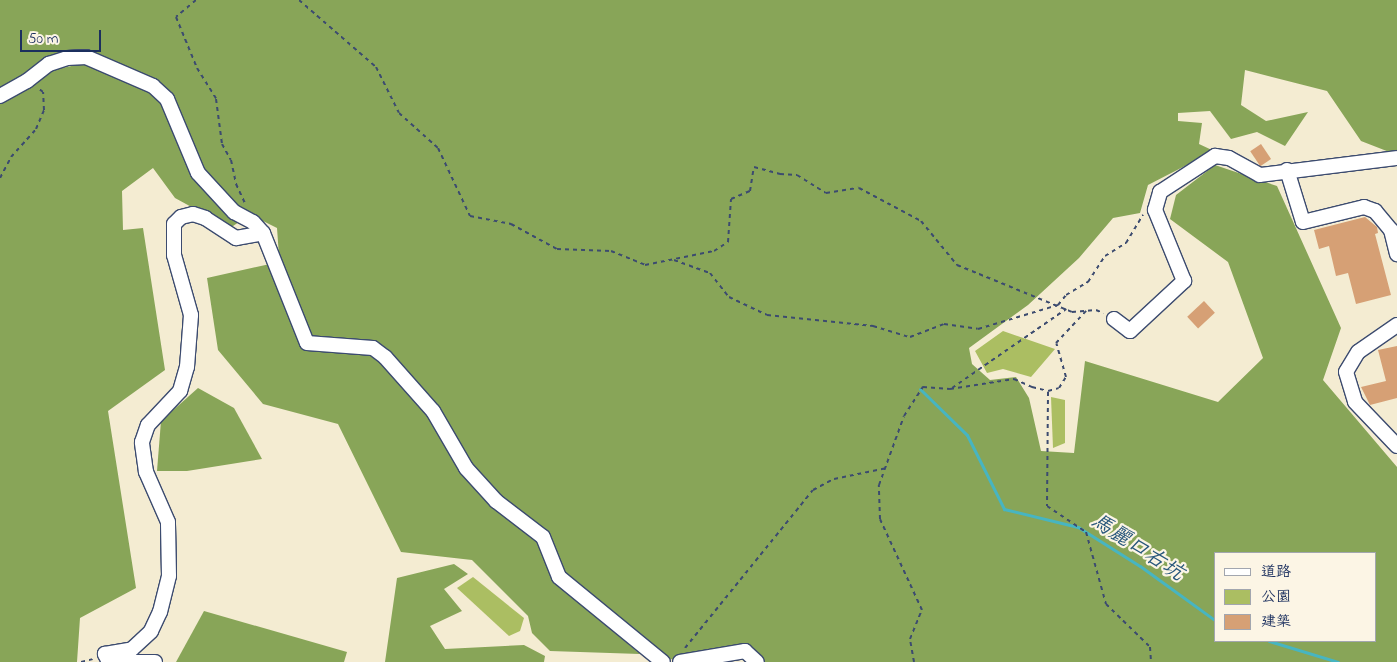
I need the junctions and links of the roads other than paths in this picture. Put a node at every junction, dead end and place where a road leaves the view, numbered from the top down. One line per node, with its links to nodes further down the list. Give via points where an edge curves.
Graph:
1 (0, 96): 4 (street, via 27,82 49,64 86,56 153,86 167,100 198,172 234,212 254,222)
2 (1397, 158): 3 (street)
3 (1287, 170): 5 (street, via 1303,222 1364,207 1374,211 1391,230); 6 (street, via 1255,174 1229,158 1215,156 1160,192 1154,210 1184,280 1130,331)
4 (264, 233): 10 (street, via 236,238 193,214 183,216 174,224 174,255 191,315 187,367 180,391 148,425 142,442 146,472 168,522 168,576 158,618 144,639 130,650 106,653 108,660); 12 (street, via 307,343 373,348 385,357 433,411 466,468 496,501 543,537 559,577)
5 (1397, 254)
6 (1114, 319)
7 (1397, 325): 8 (street, via 1358,352 1346,372 1355,402)
8 (1397, 446)
9 (680, 658): 13 (street, via 745,651)
10 (124, 662): 11 (street)
11 (155, 662)
12 (663, 662)
13 (757, 662)

